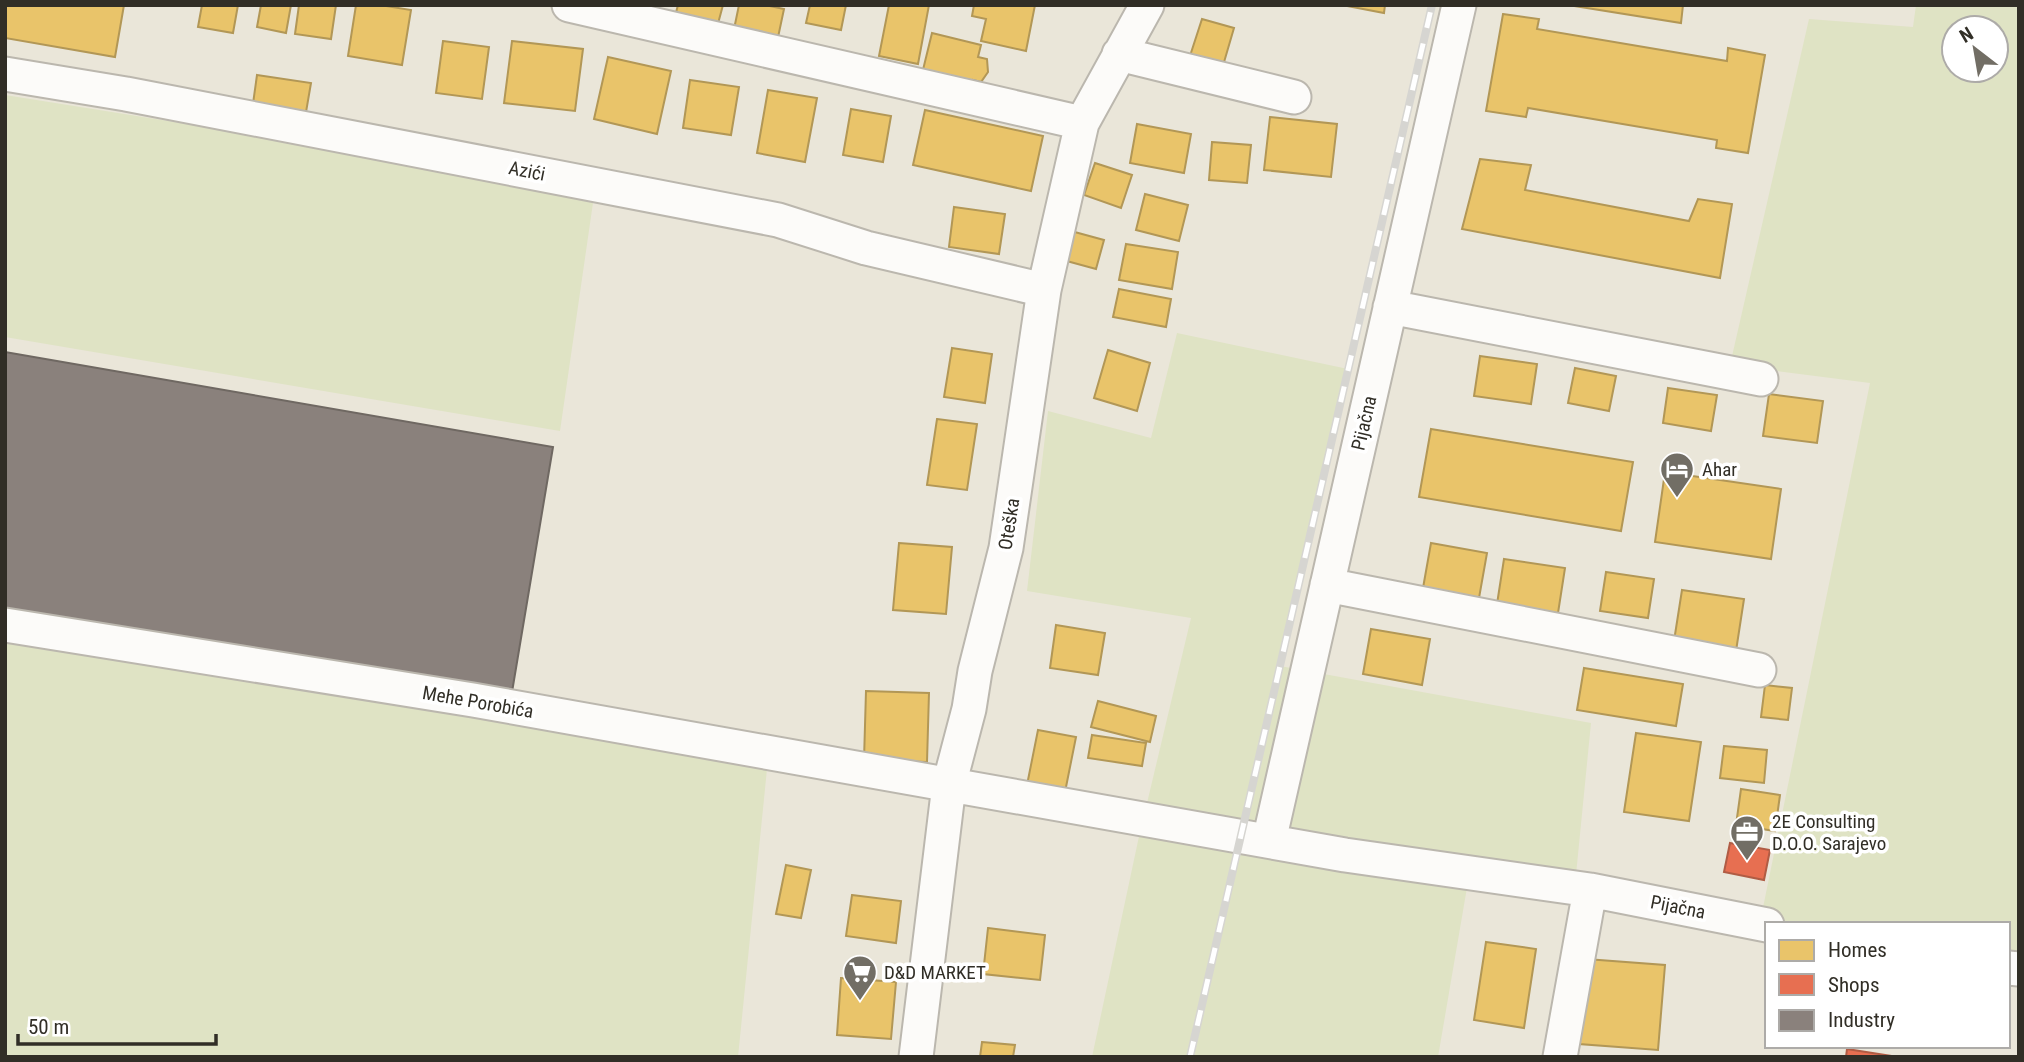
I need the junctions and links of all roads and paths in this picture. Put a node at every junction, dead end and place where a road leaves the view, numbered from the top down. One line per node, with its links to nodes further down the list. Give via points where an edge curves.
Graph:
1 (569, 5): 7 (street)
2 (1147, 5): 4 (street, Oteška)
3 (1460, 5): 9 (street, Pijačna)
4 (1119, 54): 6 (street); 7 (street, Oteška)
5 (5, 74): 8 (street, Azići, via 778,220 866,248)
6 (1293, 97)
7 (1082, 122): 8 (street, Oteška)
8 (1044, 290): 14 (street, Oteška, via 1006,548)
9 (1390, 307): 10 (street); 11 (street, Pijačna)
10 (1761, 379)
11 (1327, 586): 13 (street); 15 (street, Pijačna)
12 (5, 625): 14 (street, Mehe Porobića, via 473,700)
13 (1759, 670)
14 (949, 785): 15 (street, Pijačna); 18 (street, Oteška)
15 (1269, 841): 16 (street, Pijačna)
16 (1590, 891): 17 (street, Pijačna); 19 (street)
17 (1765, 925)
18 (916, 1057)
19 (1560, 1057)

